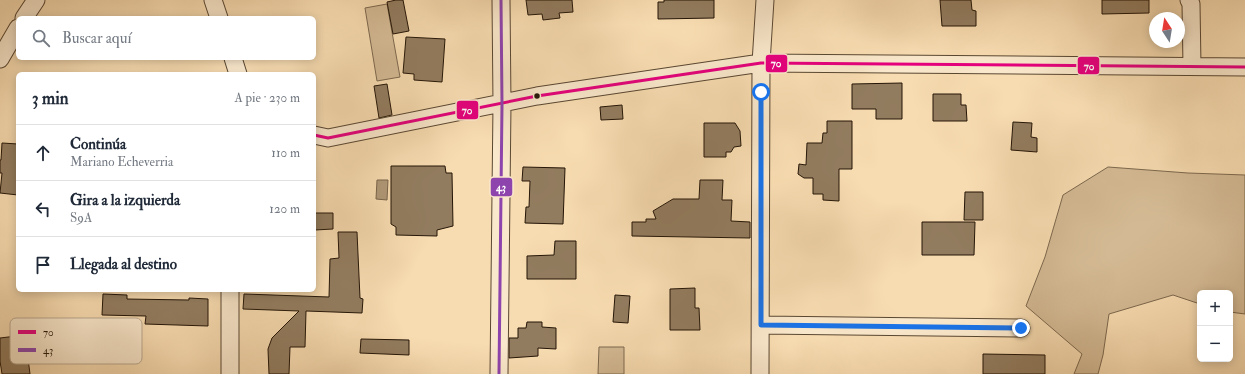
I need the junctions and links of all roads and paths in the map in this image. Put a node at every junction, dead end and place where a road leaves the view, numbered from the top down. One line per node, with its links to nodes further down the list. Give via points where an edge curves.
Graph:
1 (36, 0): 6 (street)
2 (213, 0): 7 (street)
3 (501, 0): 15 (street)
4 (764, 0): 11 (street)
5 (1189, 0): 12 (street, via 1192,4)
6 (25, 16)
7 (218, 16)
8 (16, 31): 9 (street)
9 (0, 59)
10 (233, 60): 14 (street)
11 (761, 63): 12 (street); 15 (street, via 537,96); 18 (street)
12 (1192, 66): 13 (street)
13 (1245, 67)
14 (237, 72)
15 (502, 104): 16 (street); 21 (street)
16 (319, 139)
17 (230, 292): 20 (street)
18 (761, 325): 19 (street); 22 (street)
19 (1021, 328)
20 (230, 374)
21 (499, 374)
22 (760, 374)

